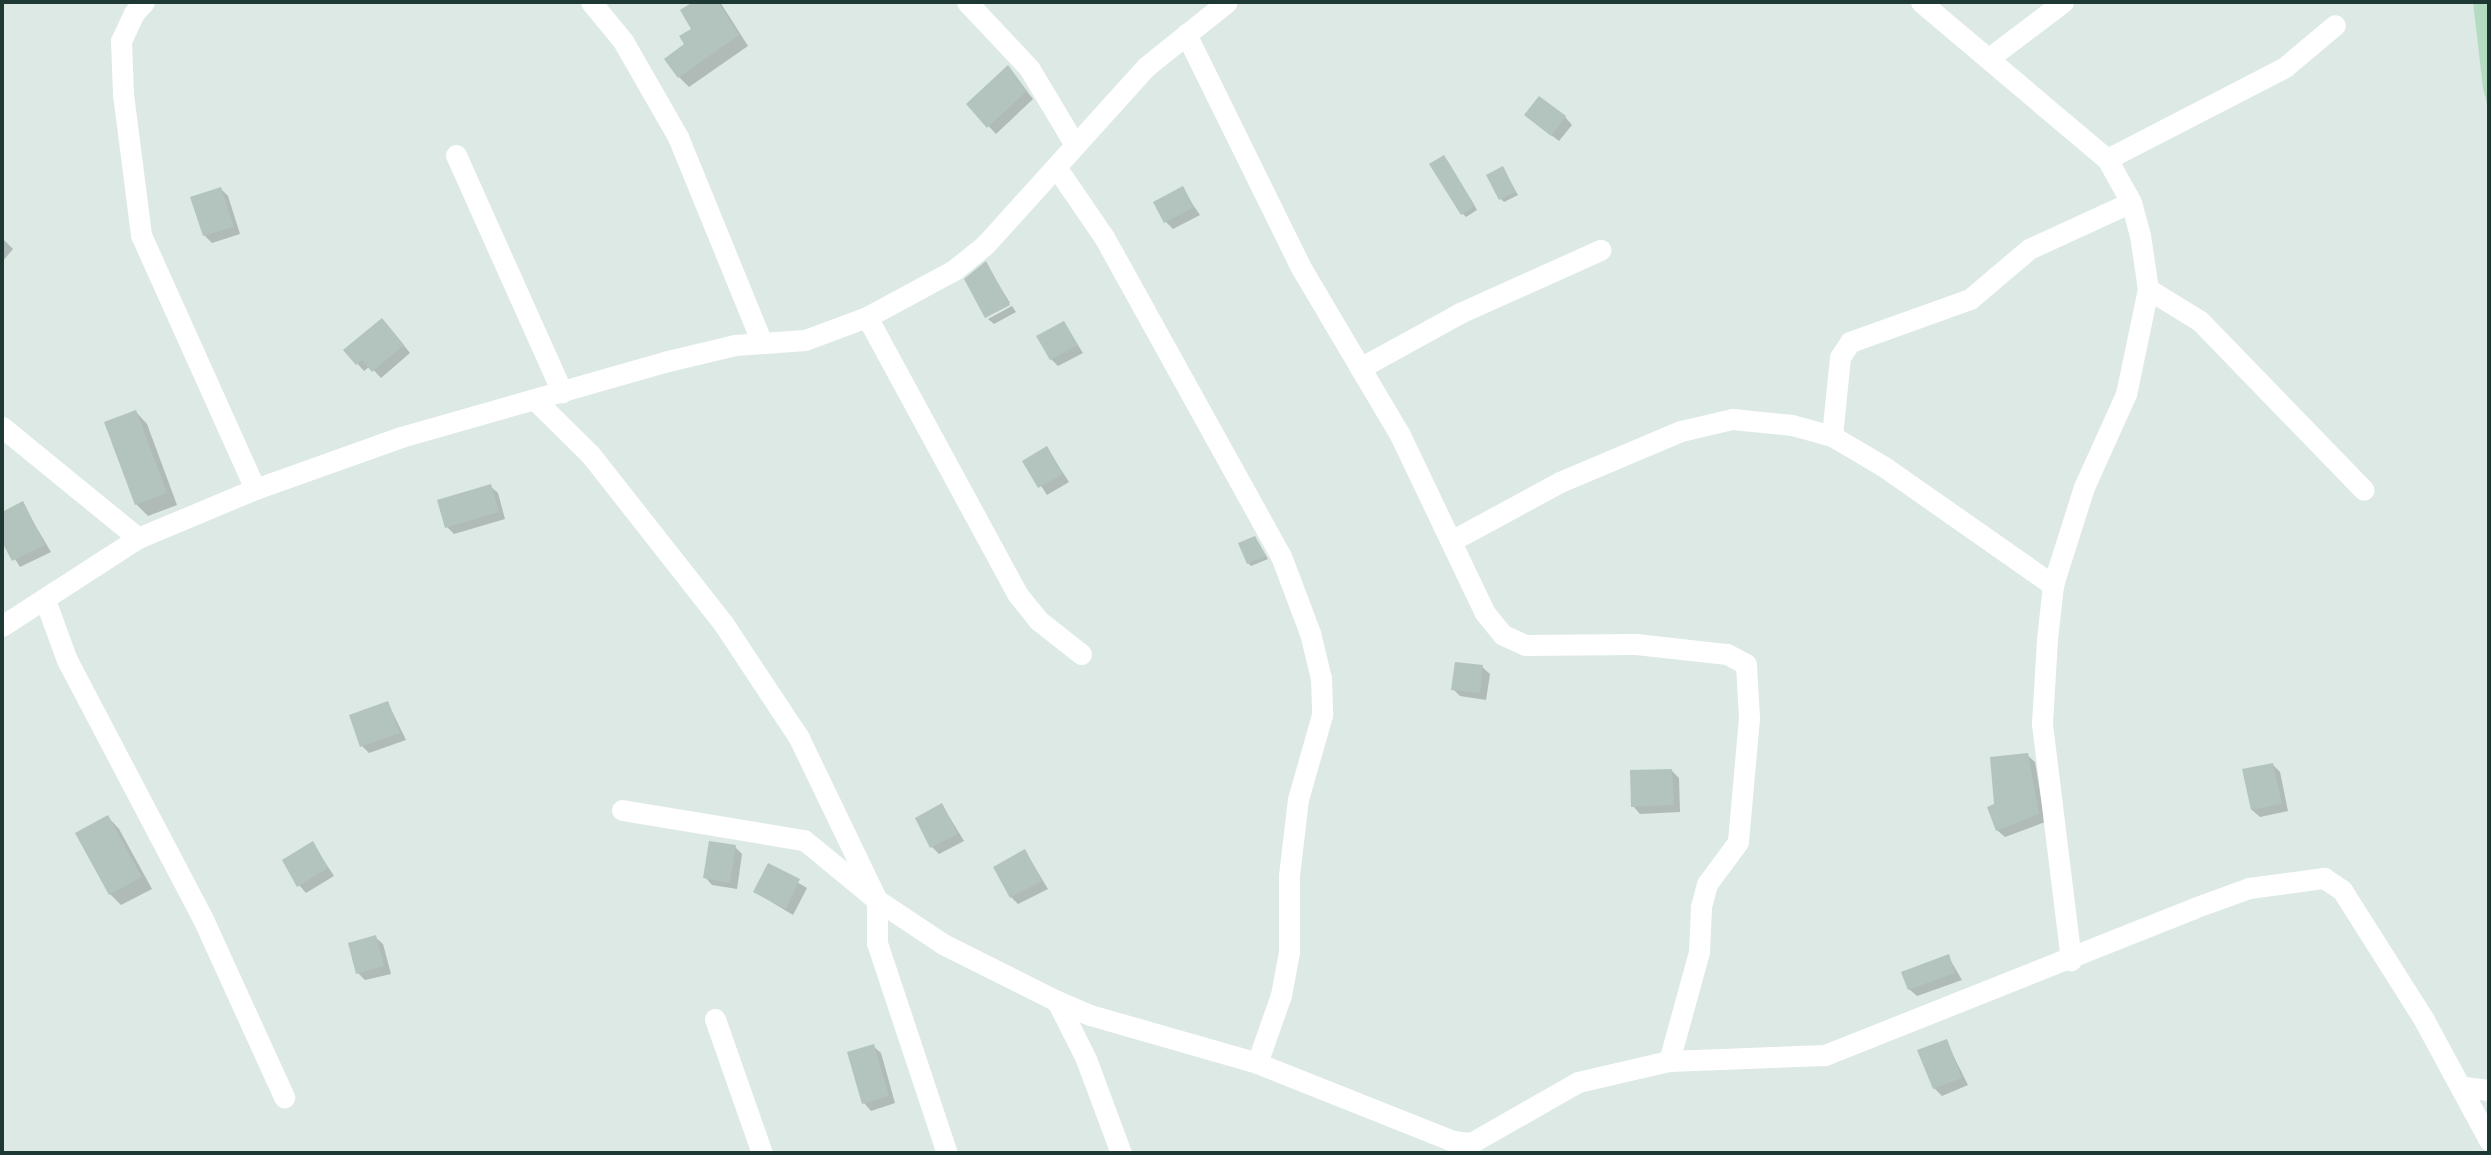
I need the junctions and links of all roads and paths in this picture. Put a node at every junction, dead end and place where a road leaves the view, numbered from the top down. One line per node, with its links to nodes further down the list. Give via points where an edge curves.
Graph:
1 (144, 2): 24 (street, via 121,41 124,107 141,235)
2 (591, 2): 18 (street, via 623,41 678,137)
3 (967, 2): 10 (street, via 1029,68)
4 (1227, 2): 8 (street)
5 (1920, 2): 9 (street)
6 (2063, 2): 9 (street)
7 (2335, 25): 12 (street, via 2274,73)
8 (1186, 34): 10 (street, via 1147,66); 19 (street, via 1300,266)
9 (1989, 58): 12 (street)
10 (1075, 145): 13 (street)
11 (456, 155): 20 (street)
12 (2107, 159): 14 (street)
13 (1056, 167): 17 (street, via 985,245 954,270); 38 (street, via 1117,261 1281,556 1321,678 1322,715 1297,812 1287,963)
14 (2131, 202): 16 (street); 23 (street, via 2029,249 1970,299 1850,342 1840,357)
15 (1600, 250): 19 (street, via 1460,313)
16 (2148, 289): 25 (street, via 2200,321); 28 (street, via 2126,394 2084,487)
17 (867, 317): 18 (street, via 805,340); 31 (street, via 1018,595 1038,620)
18 (762, 343): 20 (street, via 668,361)
19 (1360, 368): 27 (street)
20 (562, 392): 21 (street)
21 (535, 400): 24 (street, via 401,437); 33 (street, via 590,454 759,674 799,738)
22 (2, 427): 26 (street)
23 (1832, 436): 27 (street, via 1792,425 1732,419 1681,431 1560,482); 28 (street, via 1883,466)
24 (255, 489): 26 (street)
25 (2364, 490)
26 (138, 538): 29 (street)
27 (1451, 541): 37 (street, via 1485,613 1503,635 1525,645 1636,644 1727,654 1739,657 1749,671 1738,842 1707,884 1699,952)
28 (2053, 585): 34 (street, via 2042,724)
29 (45, 600): 30 (street); 41 (street, via 67,660 204,919)
30 (2, 626)
31 (1081, 654)
32 (622, 810): 33 (street, via 804,840)
33 (877, 900): 35 (street, via 943,944); 45 (street, via 877,943)
34 (2071, 960): 37 (street, via 1825,1055); 39 (street, via 2249,888 2324,878 2342,890)
35 (1057, 1001): 38 (street, via 1090,1015); 46 (street, via 1086,1059)
36 (715, 1019): 44 (street)
37 (1669, 1061): 43 (street, via 1578,1082)
38 (1257, 1063): 43 (street)
39 (2464, 1087): 40 (street); 42 (street)
40 (2489, 1090)
41 (285, 1097)
42 (2489, 1140)
43 (1471, 1148)
44 (761, 1153)
45 (947, 1153)
46 (1121, 1153)

